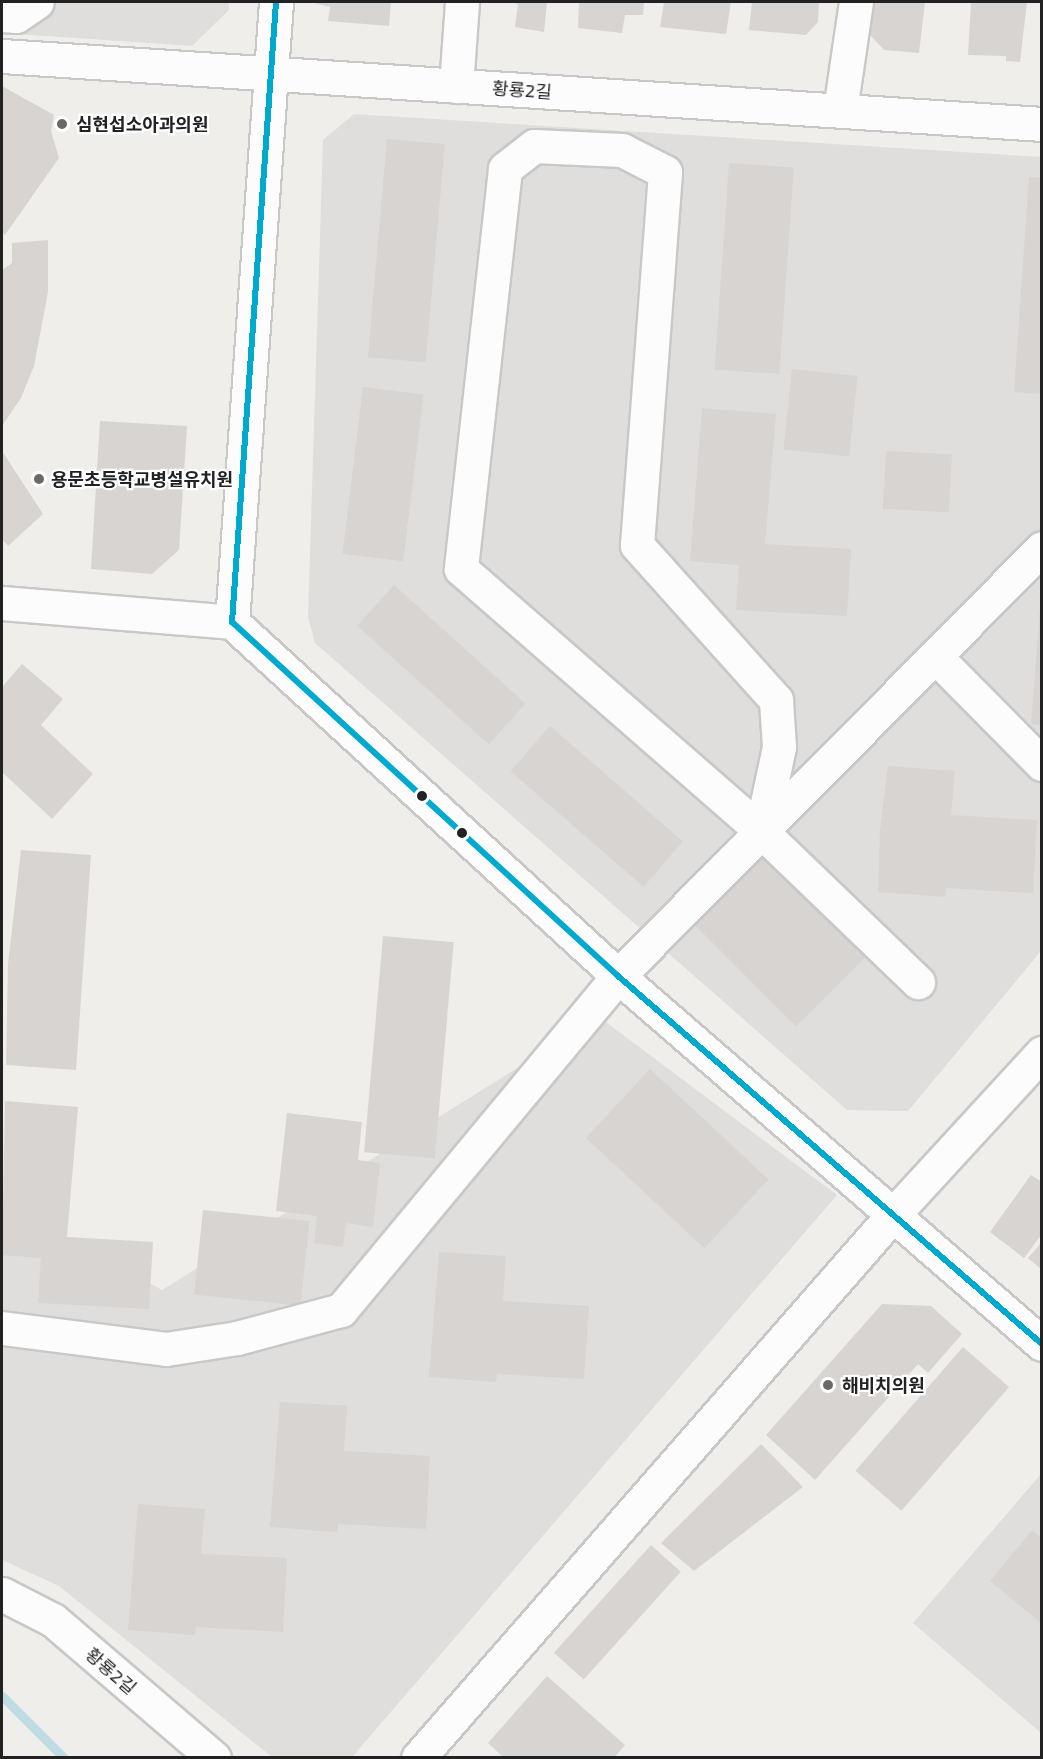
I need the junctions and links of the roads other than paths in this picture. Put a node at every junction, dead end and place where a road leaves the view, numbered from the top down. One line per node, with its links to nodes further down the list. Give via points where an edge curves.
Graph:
1 (37, 2): 5 (street, via 16,16)
2 (276, 2): 7 (street)
3 (462, 2): 8 (street)
4 (855, 2): 9 (street)
5 (2, 15)
6 (2, 56): 7 (street, 황룡2길)
7 (271, 74): 8 (street, 황룡2길); 13 (street)
8 (456, 86): 9 (street, 황룡2길)
9 (840, 111): 10 (street, 황룡2길)
10 (1041, 124)
11 (1041, 549): 14 (street)
12 (2, 603): 13 (street)
13 (232, 622): 17 (street)
14 (934, 656): 15 (street); 16 (street)
15 (1041, 764)
16 (761, 831): 16 (street, via 461,569 505,169 534,146 622,150 665,172 638,545 776,700 779,747); 17 (street); 18 (street)
17 (618, 975): 20 (street); 21 (street, via 341,1310 237,1338 166,1349)
18 (918, 982)
19 (1041, 1053): 20 (street)
20 (891, 1217): 22 (street); 25 (street)
21 (2, 1329)
22 (1041, 1344)
23 (2, 1594): 24 (street, 황룡2길, via 53,1620)
24 (214, 1758)
25 (418, 1758)

